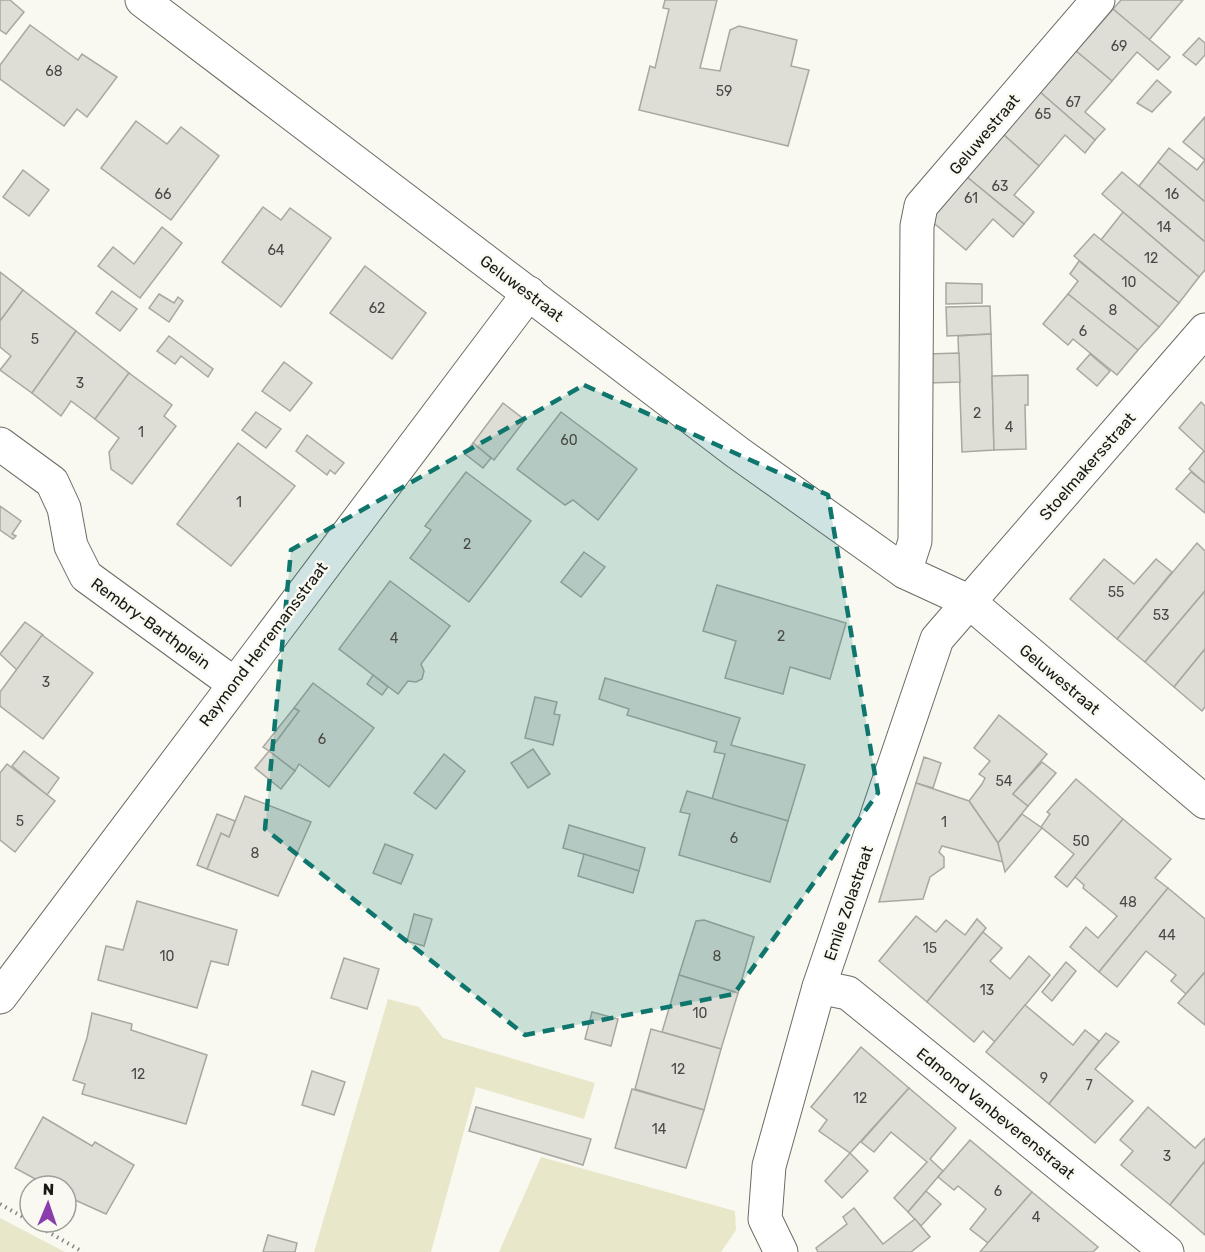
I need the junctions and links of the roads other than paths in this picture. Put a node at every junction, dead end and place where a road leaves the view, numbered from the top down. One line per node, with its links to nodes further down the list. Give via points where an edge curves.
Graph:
1 (142, 0): 3 (street, Geluwestraat)
2 (1098, 0): 6 (street, Geluwestraat, via 921,206 917,226 915,541)
3 (529, 293): 6 (street, Geluwestraat, via 738,453); 8 (street, Raymond Herremansstraat)
4 (1205, 330): 7 (street, Stoelmakersstraat)
5 (0, 444): 8 (street, Rembry-Barthplein, via 52,482 64,508 71,546 86,576)
6 (905, 572): 7 (street, Geluwestraat)
7 (968, 601): 9 (street, Geluwestraat); 10 (street, Emile Zolastraat, via 937,639)
8 (233, 683): 11 (street, Raymond Herremansstraat)
9 (1205, 802)
10 (819, 987): 12 (street, Emile Zolastraat, via 769,1166 765,1219); 13 (street, Edmond Vanbeverenstraat, via 848,993)
11 (0, 997)
12 (781, 1252)
13 (1167, 1252)

